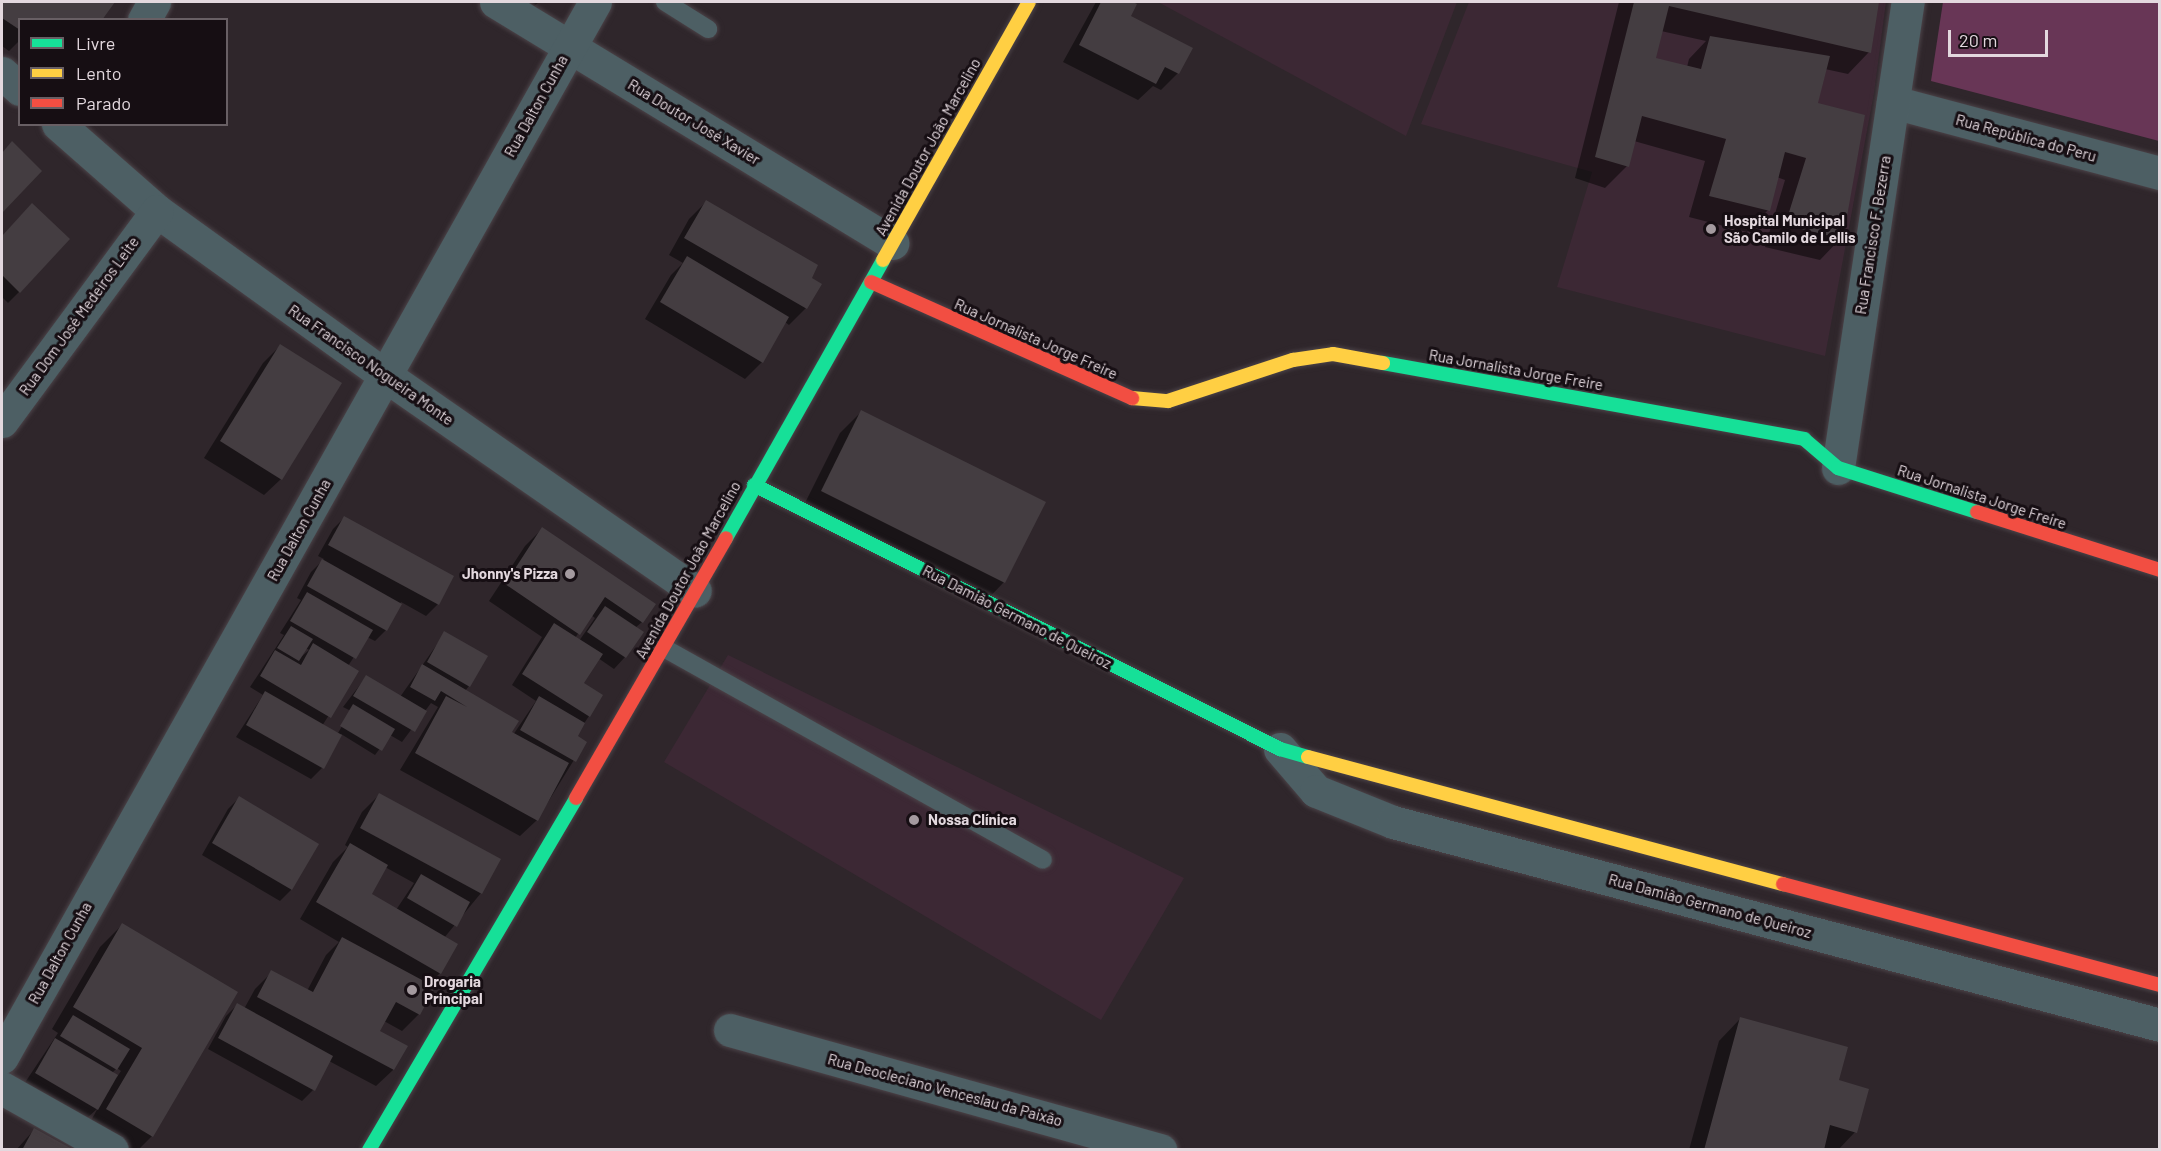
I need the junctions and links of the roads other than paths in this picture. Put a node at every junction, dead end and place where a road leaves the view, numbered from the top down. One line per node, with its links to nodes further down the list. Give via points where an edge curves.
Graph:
1 (154, 2): 7 (street)
2 (496, 2): 9 (street, Rua Doutor José Xavier)
3 (595, 2): 9 (street, Rua Dalton Cunha)
4 (665, 2): 8 (lane)
5 (1029, 2): 16 (street, Avenida Doutor João Marcelino)
6 (1908, 2): 12 (street, Rua Francisco F. Bezerra)
7 (145, 18)
8 (708, 29)
9 (569, 46): 16 (street, Rua Doutor José Xavier); 18 (street, Rua Dalton Cunha)
10 (2, 73): 11 (street)
11 (18, 87)
12 (1893, 102): 14 (street, Rua República do Peru); 20 (street, Rua Francisco F. Bezerra)
13 (72, 130): 15 (street, Rua Francisco Nogueira Monte)
14 (2160, 173)
15 (157, 211): 18 (street, Rua Francisco Nogueira Monte); 19 (street, Rua Dom José Medeiros Leite)
16 (893, 243): 17 (street, Avenida Doutor João Marcelino)
17 (871, 282): 20 (street, Rua Jornalista Jorge Freire, via 1103,388 1142,401 1168,401 1293,360 1333,354 1804,439); 21 (street, Avenida Doutor João Marcelino)
18 (386, 376): 23 (street, Rua Francisco Nogueira Monte); 32 (street, Rua Dalton Cunha)
19 (2, 422)
20 (1838, 468): 22 (street, Rua Jornalista Jorge Freire)
21 (754, 485): 23 (street, Avenida Doutor João Marcelino); 25 (street, Rua Damião Germano de Queiroz)
22 (2160, 570)
23 (695, 591): 24 (street, Avenida Doutor João Marcelino)
24 (664, 648): 26 (lane); 35 (street, Avenida Doutor João Marcelino)
25 (1281, 749): 27 (street, Rua Damião Germano de Queiroz); 28 (street, Rua Damião Germano de Queiroz, via 1316,791 1393,822)
26 (1043, 860)
27 (1906, 915): 28 (street); 29 (street, Rua Damião Germano de Queiroz)
28 (1894, 954): 30 (street, Rua Damião Germano de Queiroz)
29 (2160, 985)
30 (2160, 1025)
31 (730, 1030): 36 (street, Rua Deocleciano Venceslau da Paixão)
32 (2, 1057)
33 (2, 1088): 34 (street)
34 (112, 1149)
35 (369, 1149)
36 (1161, 1149)

